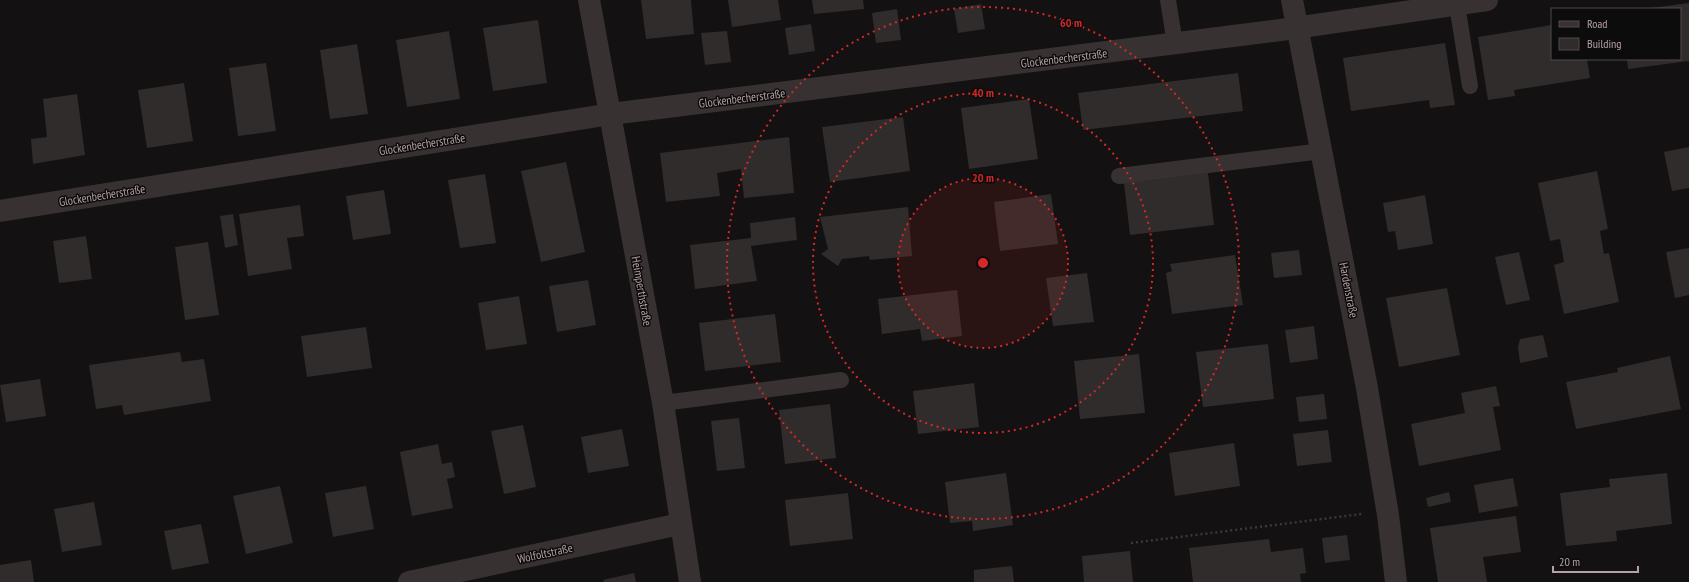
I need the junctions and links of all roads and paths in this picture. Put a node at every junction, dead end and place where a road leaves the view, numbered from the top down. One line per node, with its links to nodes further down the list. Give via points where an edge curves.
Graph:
1 (589, 0): 9 (street, Heimperthstraße)
2 (1168, 0): 7 (lane)
3 (1292, 0): 6 (street, Hardenstraße)
4 (1487, 0): 5 (street, Glockenbecherstraße)
5 (1456, 4): 6 (street, Glockenbecherstraße); 8 (lane)
6 (1298, 28): 7 (street, Glockenbecherstraße); 10 (street, Hardenstraße)
7 (1175, 44): 9 (street, Glockenbecherstraße)
8 (1470, 86)
9 (611, 114): 12 (street, Glockenbecherstraße); 14 (street, Heimperthstraße)
10 (1322, 151): 11 (lane); 15 (street, Hardenstraße, via 1367,388)
11 (1119, 176)
12 (0, 211)
13 (841, 380): 14 (lane)
14 (663, 403): 16 (street, Heimperthstraße)
15 (1387, 511): 17 (path); 20 (street, Hardenstraße)
16 (680, 524): 18 (street, Wolfoltstraße); 19 (street, Heimperthstraße)
17 (1131, 543)
18 (409, 582)
19 (690, 582)
20 (1396, 582)

